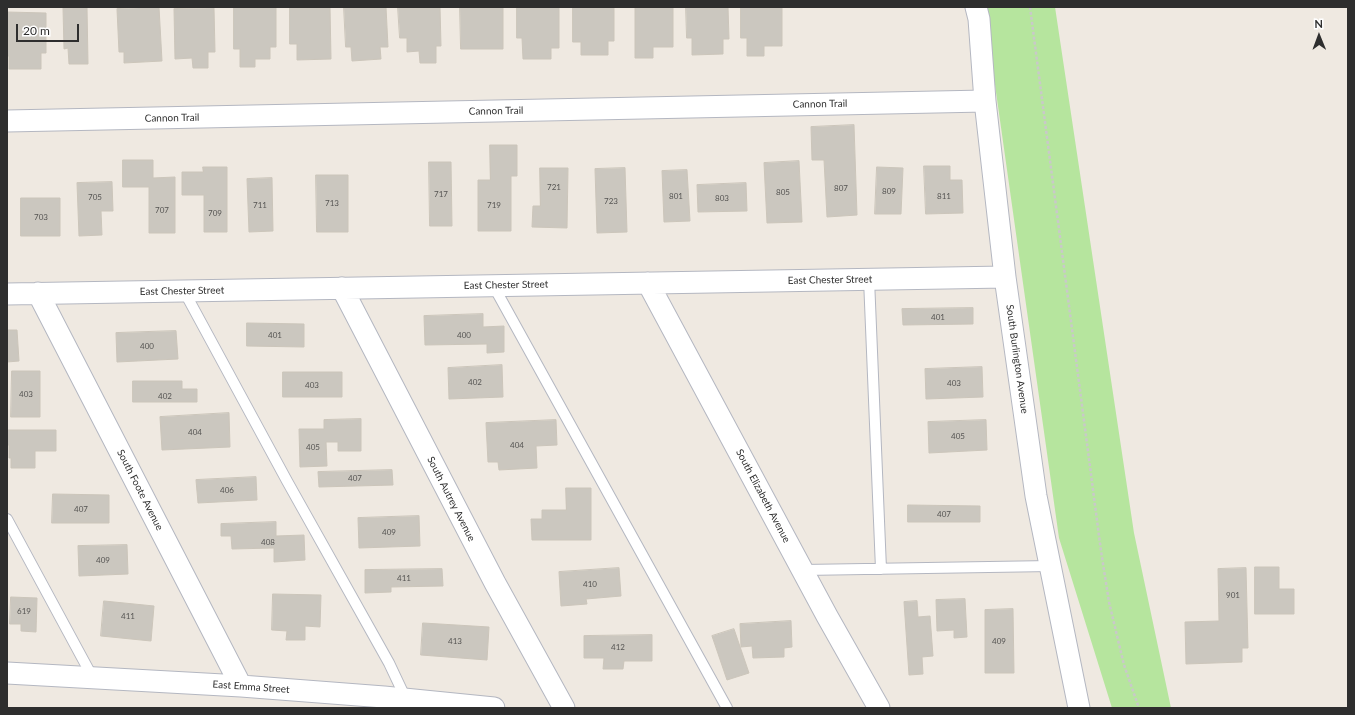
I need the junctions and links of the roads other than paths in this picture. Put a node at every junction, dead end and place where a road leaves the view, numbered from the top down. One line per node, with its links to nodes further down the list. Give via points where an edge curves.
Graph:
1 (976, 7): 2 (street, South Burlington Avenue)
2 (984, 100): 3 (street, Cannon Trail); 4 (street, South Burlington Avenue)
3 (7, 121)
4 (1005, 276): 5 (street, East Chester Street); 13 (street, South Burlington Avenue, via 1036,496)
5 (868, 279): 6 (street, East Chester Street); 14 (lane)
6 (648, 284): 7 (street, East Chester Street); 15 (street, South Elizabeth Avenue)
7 (493, 286): 8 (street, East Chester Street); 23 (lane)
8 (342, 288): 9 (street, East Chester Street); 22 (street, South Autrey Avenue, via 491,576)
9 (184, 290): 10 (street, East Chester Street); 19 (lane, via 389,663)
10 (38, 293): 11 (street, East Chester Street); 18 (street, South Foote Avenue)
11 (7, 294)
12 (7, 519): 17 (lane)
13 (1051, 566): 14 (lane); 25 (street, South Burlington Avenue)
14 (880, 569): 15 (lane)
15 (803, 570): 24 (street, South Elizabeth Avenue)
16 (7, 673): 17 (street, East Emma Street)
17 (93, 678): 18 (street, East Emma Street)
18 (241, 686): 20 (street, East Emma Street)
19 (406, 699): 20 (street, East Emma Street); 21 (street, East Emma Street)
20 (383, 702)
21 (494, 708)
22 (564, 708)
23 (727, 708)
24 (879, 708)
25 (1079, 708)

